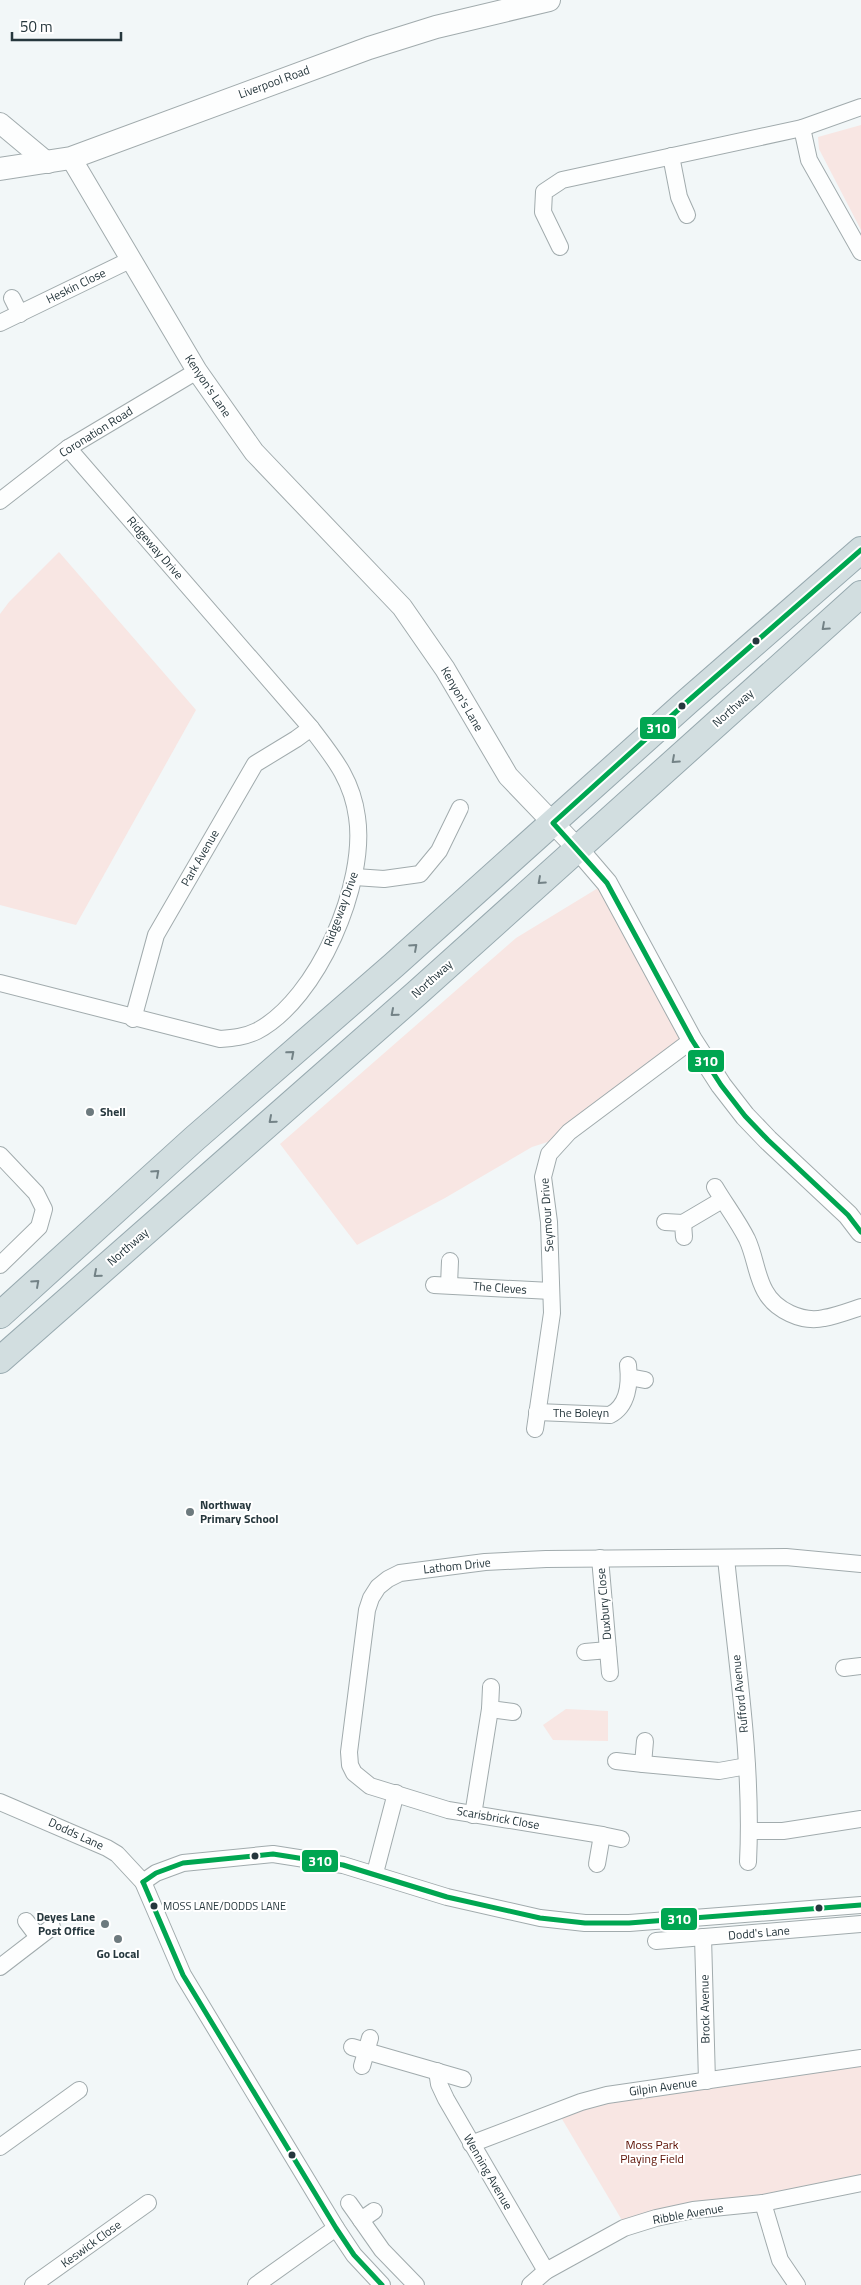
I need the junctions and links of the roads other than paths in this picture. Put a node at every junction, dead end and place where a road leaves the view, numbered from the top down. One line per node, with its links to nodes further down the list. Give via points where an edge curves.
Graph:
1 (550, 0): 6 (main road, Liverpool Road, via 436,27 369,48)
2 (861, 107): 4 (street)
3 (0, 123): 7 (street)
4 (802, 128): 5 (street); 11 (street, via 809,160)
5 (671, 156): 9 (street, via 679,197); 10 (street, via 562,180 544,192 544,212)
6 (71, 158): 7 (main road, Liverpool Road); 12 (street, Kenyon's Lane)
7 (48, 163): 8 (main road, Liverpool Road)
8 (0, 169)
9 (688, 215)
10 (560, 247)
11 (861, 252)
12 (132, 259): 14 (street, Heskin Close); 16 (street, Kenyon's Lane)
13 (12, 298): 14 (street)
14 (20, 314): 15 (street, Heskin Close)
15 (0, 324)
16 (197, 371): 17 (street, Coronation Road); 23 (street, Kenyon's Lane, via 254,452 402,608 445,669 498,762)
17 (68, 448): 18 (street, Coronation Road); 21 (street, Ridgeway Drive)
18 (0, 501)
19 (861, 550): 23 (highway)
20 (861, 594): 24 (highway, Northway, one-way to 24)
21 (311, 728): 25 (street, Ridgeway Drive, via 342,768 351,790 358,824); 27 (street, Park Avenue, via 255,764 156,935)
22 (460, 808): 25 (street, via 439,851 420,874 384,879)
23 (553, 823): 24 (street, Kenyon's Lane); 36 (highway, one-way to 23, via 194,1139)
24 (577, 848): 28 (street, Kenyon's Lane, via 612,892); 37 (highway, Northway, one-way to 37)
25 (355, 877): 27 (street, Ridgeway Drive, via 334,935 318,967 284,1010 258,1031 240,1038 220,1039)
26 (0, 983): 27 (street, Ridgeway Drive)
27 (133, 1019)
28 (692, 1040): 31 (street, Kenyon's Lane, via 745,1116 848,1215); 34 (street, Seymour Drive, via 569,1132 549,1154 543,1177 549,1222)
29 (0, 1155): 33 (street, via 36,1193 44,1209 39,1227)
30 (665, 1222): 35 (street, via 684,1230 718,1194 747,1239 759,1278 773,1302 792,1314 814,1319)
31 (861, 1232)
32 (450, 1261): 34 (street, The Cleves, via 442,1285)
33 (0, 1265)
34 (551, 1292): 39 (street, Seymour Drive, via 551,1325)
35 (861, 1307)
36 (0, 1315)
37 (0, 1360)
38 (634, 1374): 39 (street, The Boleyn, via 624,1403 610,1415)
39 (536, 1421)
40 (600, 1558): 41 (street, Lathom Drive); 43 (street, Duxbury Close); 55 (street, Lathom Drive, via 485,1562 415,1570 388,1579 378,1587 367,1610 348,1752 350,1765 360,1780)
41 (726, 1558): 42 (street, Lathom Drive, via 786,1557); 54 (street, Rufford Avenue)
42 (861, 1564)
43 (608, 1650): 44 (street, Duxbury Close); 47 (street, Duxbury Close)
44 (585, 1652)
45 (861, 1666): 46 (street)
46 (844, 1668)
47 (610, 1673)
48 (491, 1687): 49 (street)
49 (490, 1709): 50 (street); 57 (street)
50 (513, 1712)
51 (645, 1741): 53 (street)
52 (616, 1761): 53 (street)
53 (643, 1764): 54 (street, via 719,1770)
54 (747, 1766): 59 (street, Rufford Avenue)
55 (396, 1793): 57 (street, Scarisbrick Close); 64 (street)
56 (0, 1802): 65 (street, Dodds Lane, via 107,1848)
57 (473, 1815): 60 (street, Scarisbrick Close)
58 (861, 1819): 59 (street, via 783,1831)
59 (749, 1831): 62 (street, Rufford Avenue)
60 (602, 1835): 61 (street, Scarisbrick Close); 63 (street)
61 (621, 1839)
62 (748, 1862)
63 (597, 1864)
64 (375, 1873): 65 (street, Dodd's Lane, via 318,1859 273,1854 183,1863 156,1873); 67 (street, Dodd's Lane, via 482,1906 585,1923 629,1923)
65 (143, 1882): 88 (street, Dodds Lane, via 183,1975)
66 (861, 1905): 67 (street, Dodd's Lane)
67 (841, 1908): 70 (street)
68 (26, 1921): 72 (street)
69 (861, 1924): 70 (street, Dodd's Lane)
70 (843, 1926): 73 (street, Dodd's Lane)
71 (52, 1927): 72 (street)
72 (38, 1937): 75 (street)
73 (703, 1937): 74 (street, Dodd's Lane); 80 (street, Brock Avenue)
74 (656, 1941)
75 (0, 1967)
76 (363, 2051): 78 (street)
77 (861, 2058): 80 (street, Gilpin Avenue)
78 (437, 2071): 79 (street); 82 (street, Wenning Avenue, via 446,2099)
79 (463, 2078)
80 (707, 2081): 82 (street, Gilpin Avenue, via 607,2095)
81 (79, 2090): 83 (street)
82 (472, 2144): 89 (street, Wenning Avenue)
83 (0, 2147)
84 (861, 2183): 87 (street, Ribble Avenue)
85 (349, 2202): 93 (street, via 367,2215 382,2250)
86 (148, 2203): 90 (street, Keswick Close)
87 (763, 2203): 89 (street, Ribble Avenue, via 693,2210 624,2228); 95 (street, via 780,2260)
88 (336, 2228): 91 (street); 92 (street, Dodds Lane, via 354,2255)
89 (546, 2271): 94 (street, Ribble Avenue)
90 (33, 2285)
91 (256, 2285)
92 (382, 2285)
93 (416, 2285)
94 (530, 2285)
95 (797, 2285)

